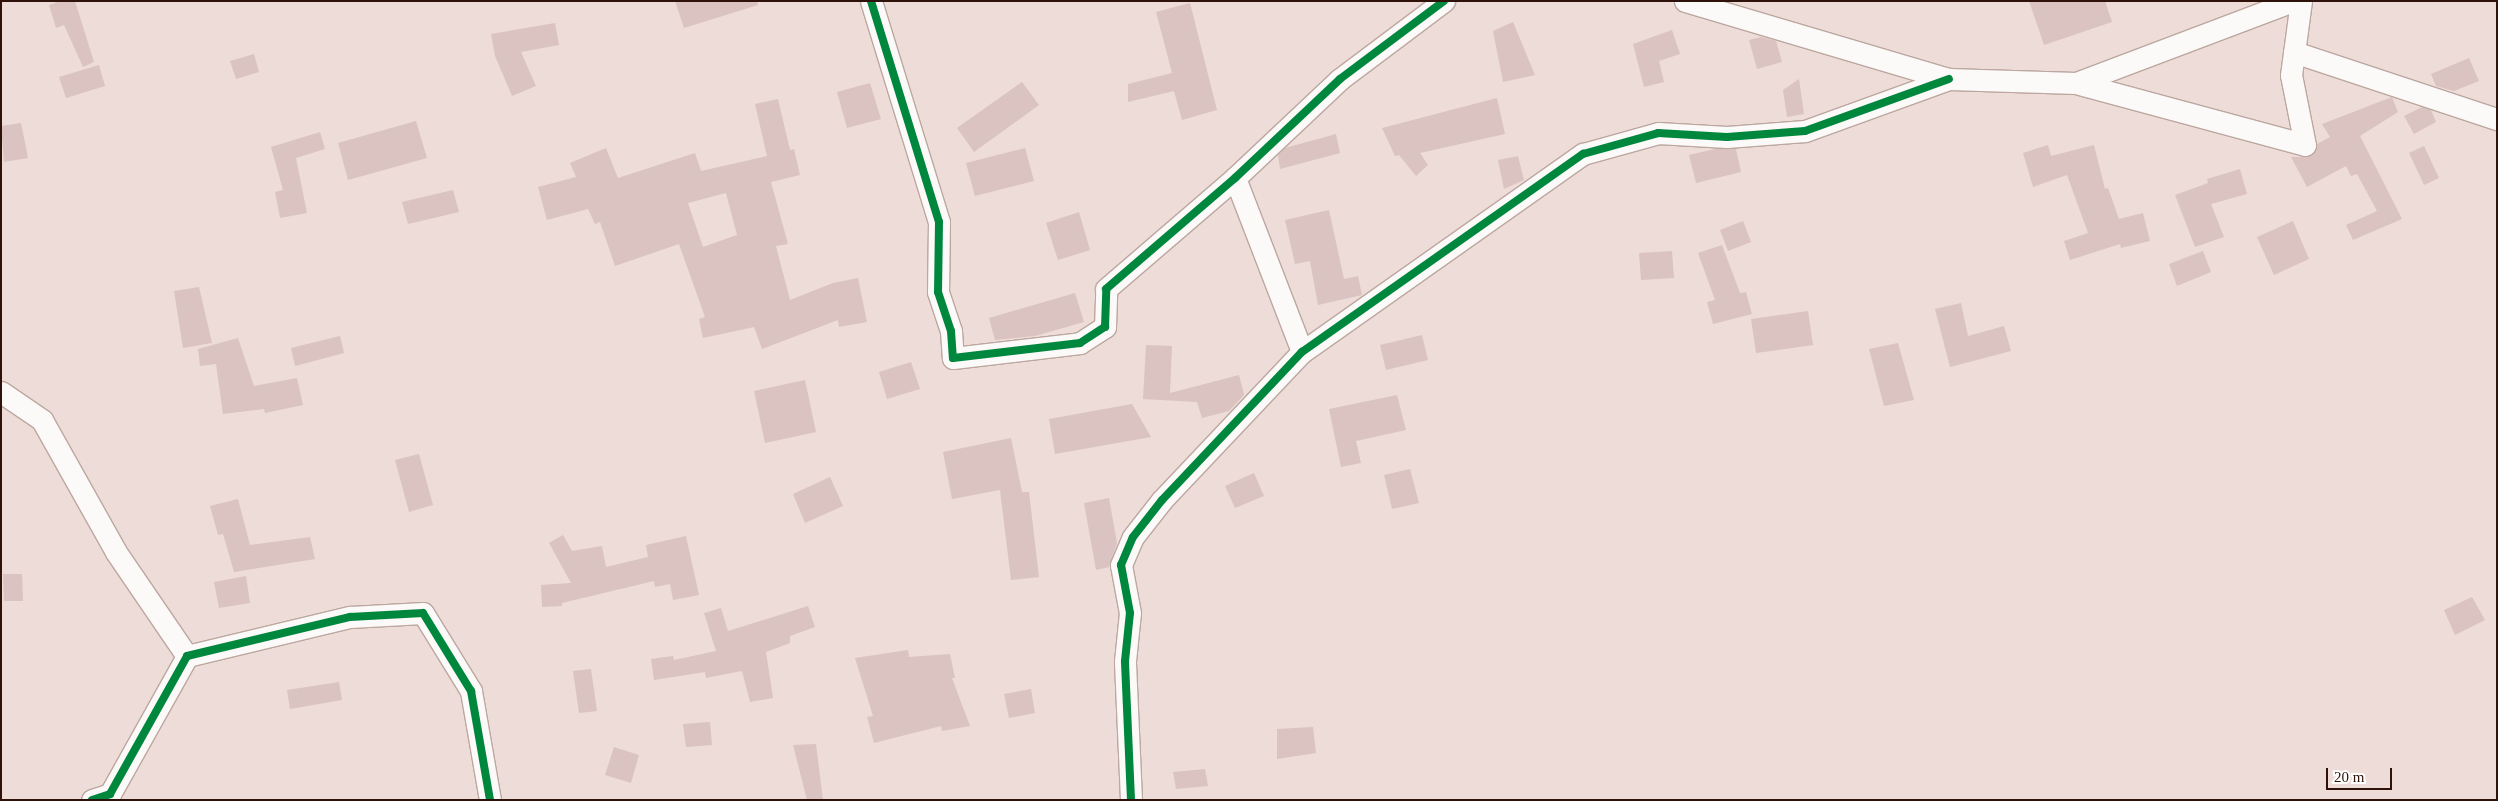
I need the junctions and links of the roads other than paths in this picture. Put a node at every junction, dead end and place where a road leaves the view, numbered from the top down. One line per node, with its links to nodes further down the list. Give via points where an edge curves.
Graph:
1 (871, 1): 10 (street, via 939,222 938,292 951,331 953,358 1080,343 1105,327 1106,289)
2 (1444, 1): 10 (street, via 1340,79)
3 (1685, 1): 7 (street)
4 (2294, 1): 8 (street)
5 (2301, 1): 6 (street)
6 (2294, 52): 8 (street, via 2292,75 2305,145); 9 (street)
7 (1949, 79): 8 (street); 11 (street, via 1805,131 1727,137 1658,133 1583,154)
8 (2076, 83)
9 (2497, 119)
10 (1235, 178): 11 (street)
11 (1302, 352): 16 (street, via 1162,500 1133,537 1121,565 1130,613 1125,661)
12 (1, 392): 13 (street, via 42,420 116,552)
13 (187, 656): 14 (street, via 110,794); 15 (street, via 350,617 423,613 471,691)
14 (92, 800)
15 (490, 800)
16 (1130, 800)

